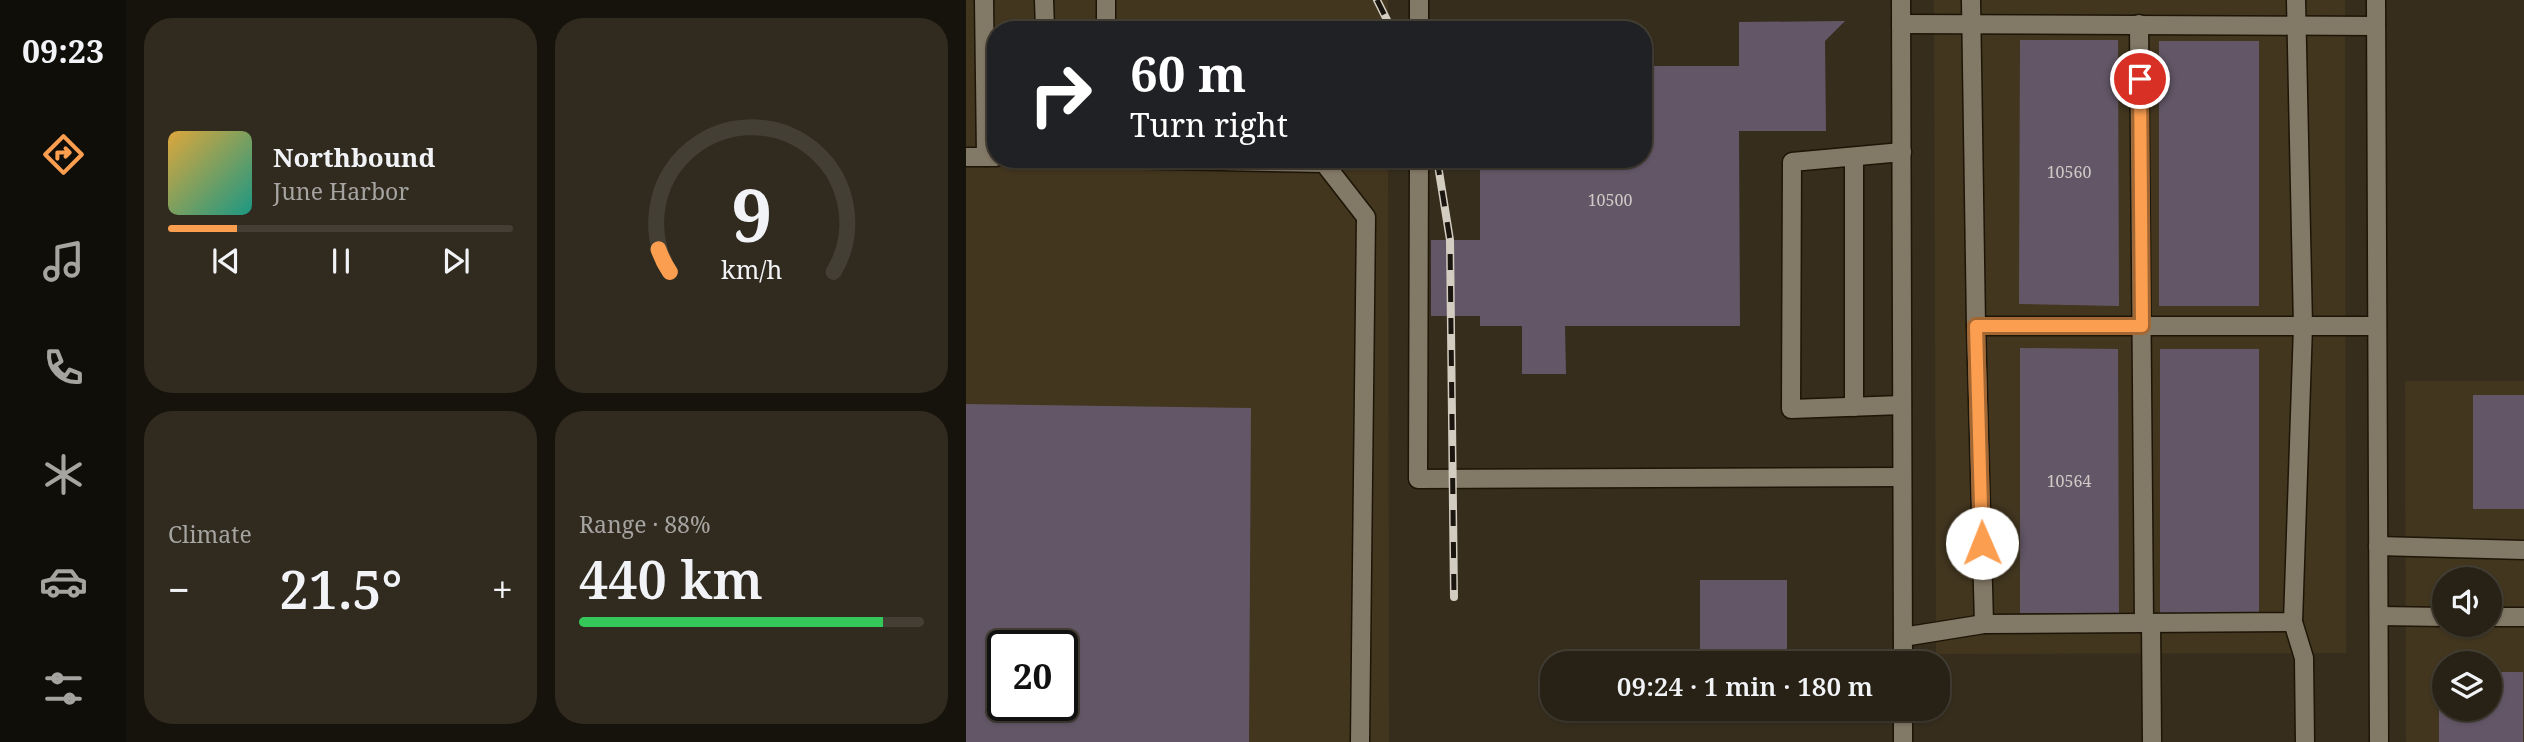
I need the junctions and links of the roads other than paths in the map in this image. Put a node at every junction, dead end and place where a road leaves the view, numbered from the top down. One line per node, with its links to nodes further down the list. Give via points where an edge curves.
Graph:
1 (984, 0): 17 (street)
2 (1044, 0): 9 (street)
3 (1106, 0): 10 (street)
4 (1419, 0): 11 (street)
5 (1901, 0): 12 (street)
6 (1971, 0): 13 (street)
7 (2297, 0): 15 (street)
8 (2376, 0): 16 (street)
9 (1045, 21)
10 (1106, 21)
11 (1419, 21)
12 (1901, 24): 13 (street); 18 (street)
13 (1970, 24): 14 (street); 24 (street)
14 (2139, 24): 15 (street); 25 (street)
15 (2297, 25): 16 (street); 26 (street)
16 (2376, 26): 27 (street)
17 (987, 67)
18 (1902, 152): 21 (street); 28 (street)
19 (966, 157): 20 (street)
20 (987, 157)
21 (1854, 157): 29 (street); 29 (street, via 1792,162 1791,409)
22 (1328, 168): 43 (street, via 1366,217)
23 (1419, 168): 30 (street, via 1418,479)
24 (1976, 326): 25 (street); 39 (street)
25 (2142, 326): 26 (street); 38 (street)
26 (2303, 326): 27 (street); 37 (street)
27 (2377, 326): 31 (street)
28 (1902, 405): 29 (street); 30 (street)
29 (1854, 407)
30 (1902, 477): 40 (street)
31 (2378, 546): 32 (street); 33 (street)
32 (2524, 550)
33 (2379, 616): 34 (street); 47 (street)
34 (2432, 617)
35 (2502, 617): 36 (street)
36 (2524, 617)
37 (2293, 622): 38 (street); 46 (street, via 2304,658)
38 (2148, 623): 39 (street); 45 (street)
39 (1984, 624): 40 (street)
40 (1903, 637): 41 (street)
41 (1903, 651)
42 (1903, 721): 44 (street)
43 (1360, 742)
44 (1903, 742)
45 (2152, 742)
46 (2305, 742)
47 (2379, 742)

